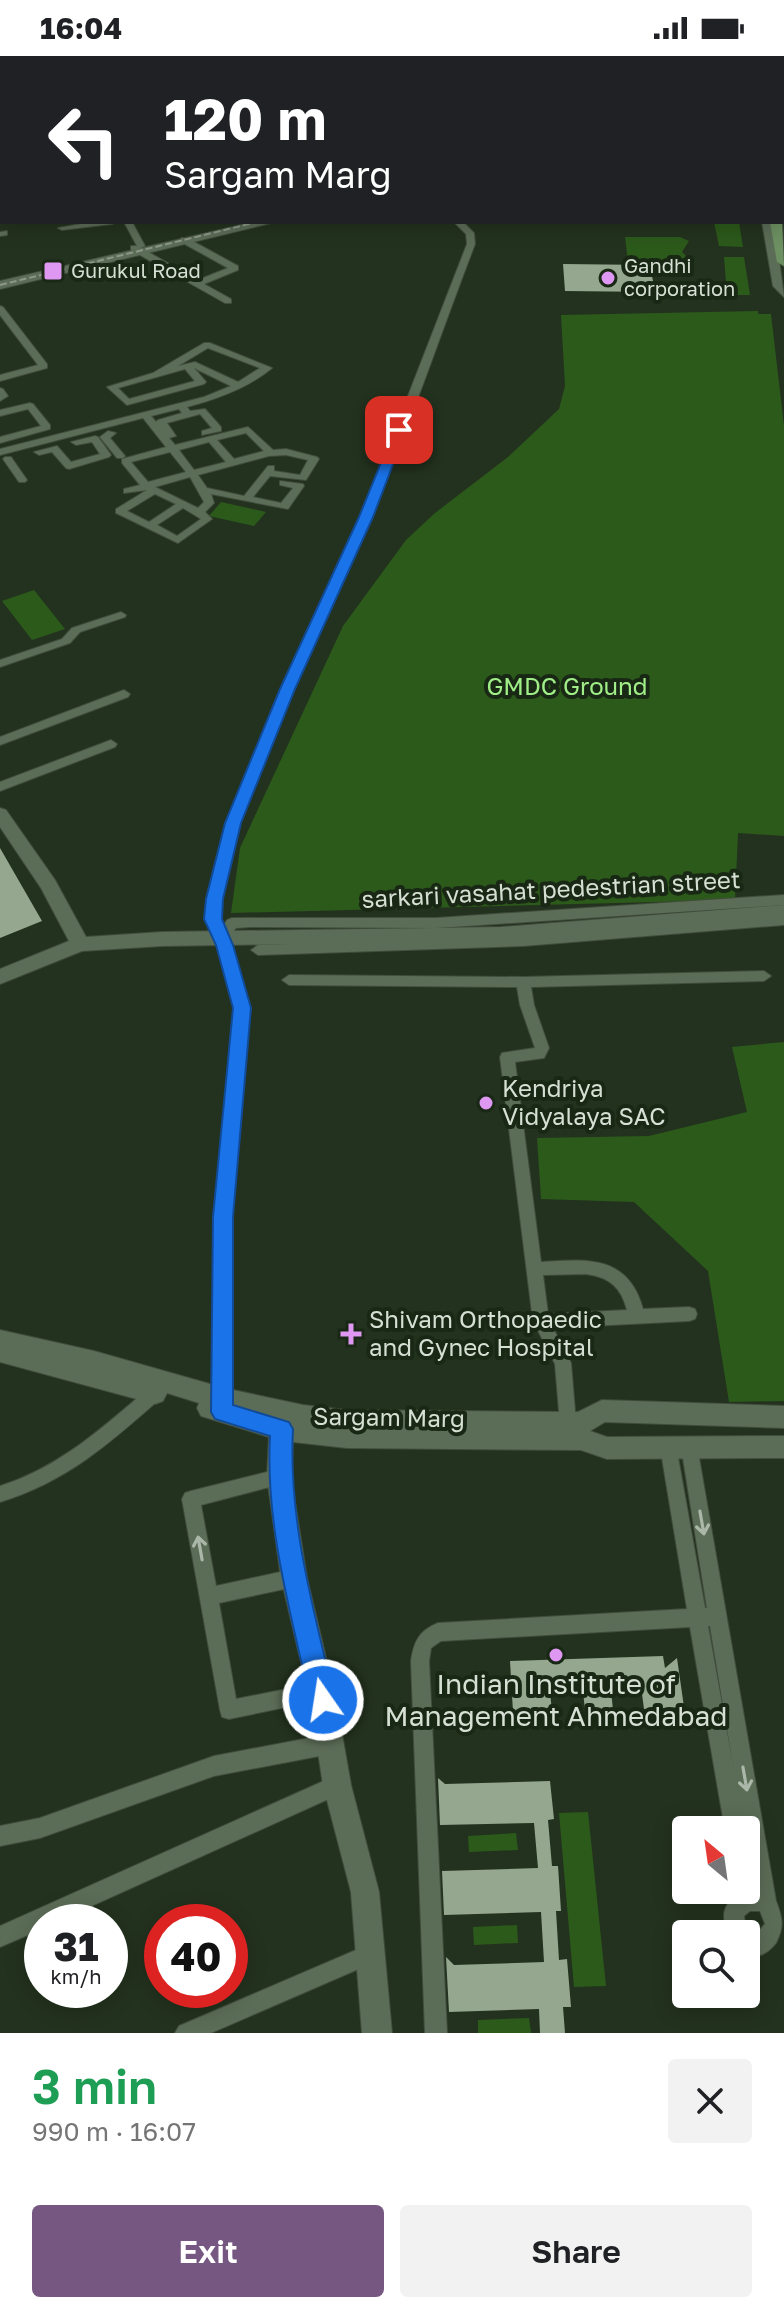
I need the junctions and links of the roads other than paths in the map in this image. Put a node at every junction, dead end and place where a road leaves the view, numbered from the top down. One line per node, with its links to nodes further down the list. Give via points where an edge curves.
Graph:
1 (95, 224): 8 (street)
2 (129, 224): 10 (street)
3 (244, 224): 10 (street)
4 (260, 224): 9 (street)
5 (460, 224): 58 (street, via 470,233 471,244 366,517 233,823 214,899 213,919)
6 (768, 224): 14 (street)
7 (776, 224): 11 (main road)
8 (62, 228)
9 (184, 240): 10 (street); 13 (street, via 235,268)
10 (138, 248): 12 (street); 13 (street)
11 (784, 262)
12 (0, 283)
13 (196, 284): 15 (street)
14 (784, 293)
15 (228, 301)
16 (0, 309): 19 (street, via 44,366)
17 (180, 359): 18 (street); 20 (street); 20 (street, via 209,345 267,368)
18 (154, 375): 22 (street); 22 (street, via 187,366 202,381); 22 (street, via 112,387 127,402)
19 (0, 378)
20 (234, 388): 24 (street)
21 (0, 391): 23 (street)
22 (165, 392): 24 (street)
23 (0, 398)
24 (181, 407): 26 (street); 28 (street, via 202,411); 28 (street, via 161,422 175,440); 30 (street)
25 (0, 413): 30 (street, via 31,406 47,427)
26 (145, 415): 27 (street); 32 (street)
27 (124, 424): 30 (street); 32 (street, via 141,426); 36 (street, via 105,437)
28 (218, 429): 29 (street)
29 (234, 433): 31 (street); 35 (street, via 249,430)
30 (46, 438): 30 (street, via 93,438 106,455 69,466); 33 (street); 33 (street, via 0,440)
31 (211, 439): 32 (street); 37 (street)
32 (165, 449): 36 (street); 38 (street)
33 (2, 452): 39 (street, via 19,475)
34 (283, 452): 35 (street); 40 (street); 40 (street, via 314,459 303,478)
35 (271, 453): 37 (street)
36 (122, 458): 41 (street)
37 (232, 463): 38 (street)
38 (191, 473): 41 (street); 42 (street)
39 (0, 475)
40 (265, 476): 44 (street); 44 (street, via 299,486 284,507)
41 (151, 488): 43 (street); 45 (street); 47 (street, via 120,511)
42 (204, 490): 44 (street); 46 (street, via 210,501)
43 (128, 491)
44 (247, 499)
45 (183, 504): 46 (street); 47 (street)
46 (199, 512): 47 (street, via 207,519 180,540)
47 (149, 526)
48 (121, 615): 49 (street)
49 (0, 664)
50 (124, 694): 51 (street)
51 (0, 741)
52 (111, 744): 53 (street)
53 (0, 787)
54 (0, 814): 59 (street, via 49,885)
55 (784, 902): 58 (street, via 483,926)
56 (784, 912): 58 (street, via 501,934)
57 (784, 920): 60 (street, via 523,941)
58 (222, 933): 59 (street); 73 (street, via 242,1008 223,1217)
59 (77, 938): 61 (street); 63 (street)
60 (258, 950)
61 (0, 963)
62 (764, 976): 65 (street)
63 (0, 977)
64 (289, 980): 65 (street)
65 (523, 982): 66 (street, via 542,1048 533,1056 507,1057)
66 (535, 1269): 68 (street, via 591,1267 612,1272 628,1287); 69 (street)
67 (689, 1314): 68 (street)
68 (637, 1317): 69 (street)
69 (541, 1321): 76 (street, via 563,1363)
70 (0, 1340): 73 (street, Sargam Marg, via 94,1362)
71 (0, 1353): 72 (street, Sargam Marg)
72 (155, 1393): 73 (street, Sargam Marg); 81 (street, via 82,1454)
73 (223, 1406): 75 (street, Sargam Marg)
74 (784, 1420): 76 (street, Sargam Marg, via 602,1411); 78 (street)
75 (285, 1421): 76 (street, Sargam Marg); 80 (street)
76 (577, 1428): 78 (street, Sargam Marg, via 607,1448)
77 (784, 1437): 78 (street)
78 (669, 1438): 79 (street, Sargam Marg); 84 (street)
79 (784, 1447)
80 (279, 1477): 82 (street); 83 (street, one-way to 80, via 191,1499)
81 (0, 1494)
82 (294, 1578): 83 (street); 85 (street)
83 (209, 1596): 85 (street, via 229,1710)
84 (708, 1616): 88 (street); 89 (street, one-way to 89); 99 (street, via 438,1632 423,1643)
85 (321, 1691): 86 (street)
86 (330, 1744): 87 (street); 90 (street, via 214,1766 40,1828)
87 (337, 1785): 94 (street); 96 (street, via 365,1892)
88 (733, 1816)
89 (740, 1816)
90 (0, 1836)
91 (743, 1904): 93 (street, via 733,1911)
92 (758, 1904): 95 (street, via 776,1927)
93 (734, 1920)
94 (0, 1937)
95 (760, 1945)
96 (370, 1954): 97 (street); 98 (street)
97 (186, 2033)
98 (377, 2033)
99 (436, 2033)

